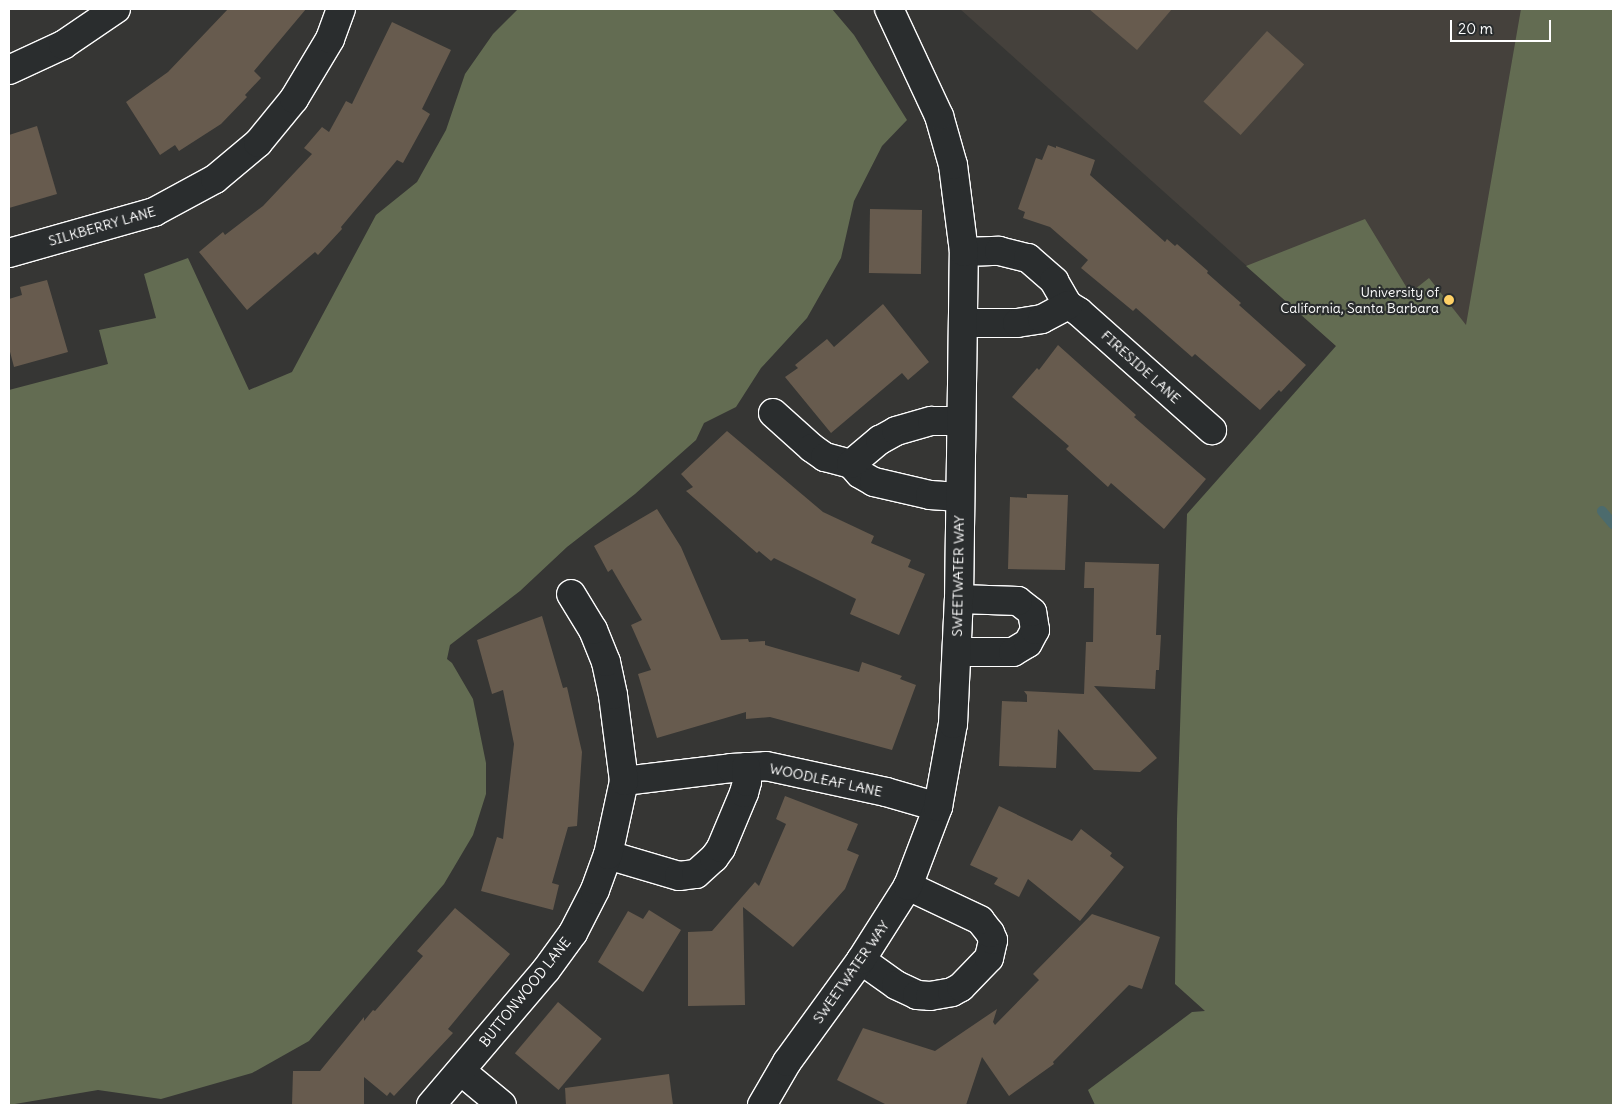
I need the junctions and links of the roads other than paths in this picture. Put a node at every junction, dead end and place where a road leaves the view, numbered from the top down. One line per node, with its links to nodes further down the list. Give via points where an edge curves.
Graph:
1 (116, 9): 4 (street, via 57,48)
2 (341, 9): 5 (street, SILKBERRY LANE, via 330,38 294,99 258,143 216,179 154,212)
3 (889, 9): 6 (street, SWEETWATER WAY, via 939,116 953,165)
4 (9, 70)
5 (9, 252)
6 (964, 252): 7 (street, FIRESIDE LANE, via 999,251 1028,258 1054,281); 8 (street, SWEETWATER WAY)
7 (1068, 305): 8 (street, via 1042,319 1017,323); 11 (street, FIRESIDE LANE)
8 (964, 323): 10 (street, SWEETWATER WAY)
9 (773, 412): 12 (street, via 825,457)
10 (961, 421): 12 (street, via 932,421 896,431); 13 (street, SWEETWATER WAY)
11 (1212, 430)
12 (851, 464): 13 (street, via 874,482 930,495)
13 (959, 497): 15 (street, SWEETWATER WAY)
14 (571, 594): 18 (street, BUTTONWOOD LANE, via 593,630 606,662)
15 (959, 599): 16 (street, SWEETWATER WAY); 16 (street, via 1018,601 1032,612 1035,630 1028,643 1013,652)
16 (957, 652): 19 (street, SWEETWATER WAY, via 953,724)
17 (746, 766): 18 (street, WOODLEAF LANE); 19 (street, WOODLEAF LANE, via 794,771); 20 (street, via 744,793 721,848 696,874 679,876)
18 (624, 780): 20 (street, BUTTONWOOD LANE)
19 (938, 807): 21 (street, SWEETWATER WAY)
20 (608, 855): 23 (street, BUTTONWOOD LANE, via 573,933)
21 (908, 886): 22 (street, SWEETWATER WAY); 22 (street, via 980,920 993,940 989,958 961,987 930,996 917,995)
22 (861, 960): 26 (street, SWEETWATER WAY, via 787,1062)
23 (461, 1071): 24 (street, BUTTONWOOD LANE); 25 (street)
24 (432, 1105)
25 (502, 1105)
26 (762, 1105)

